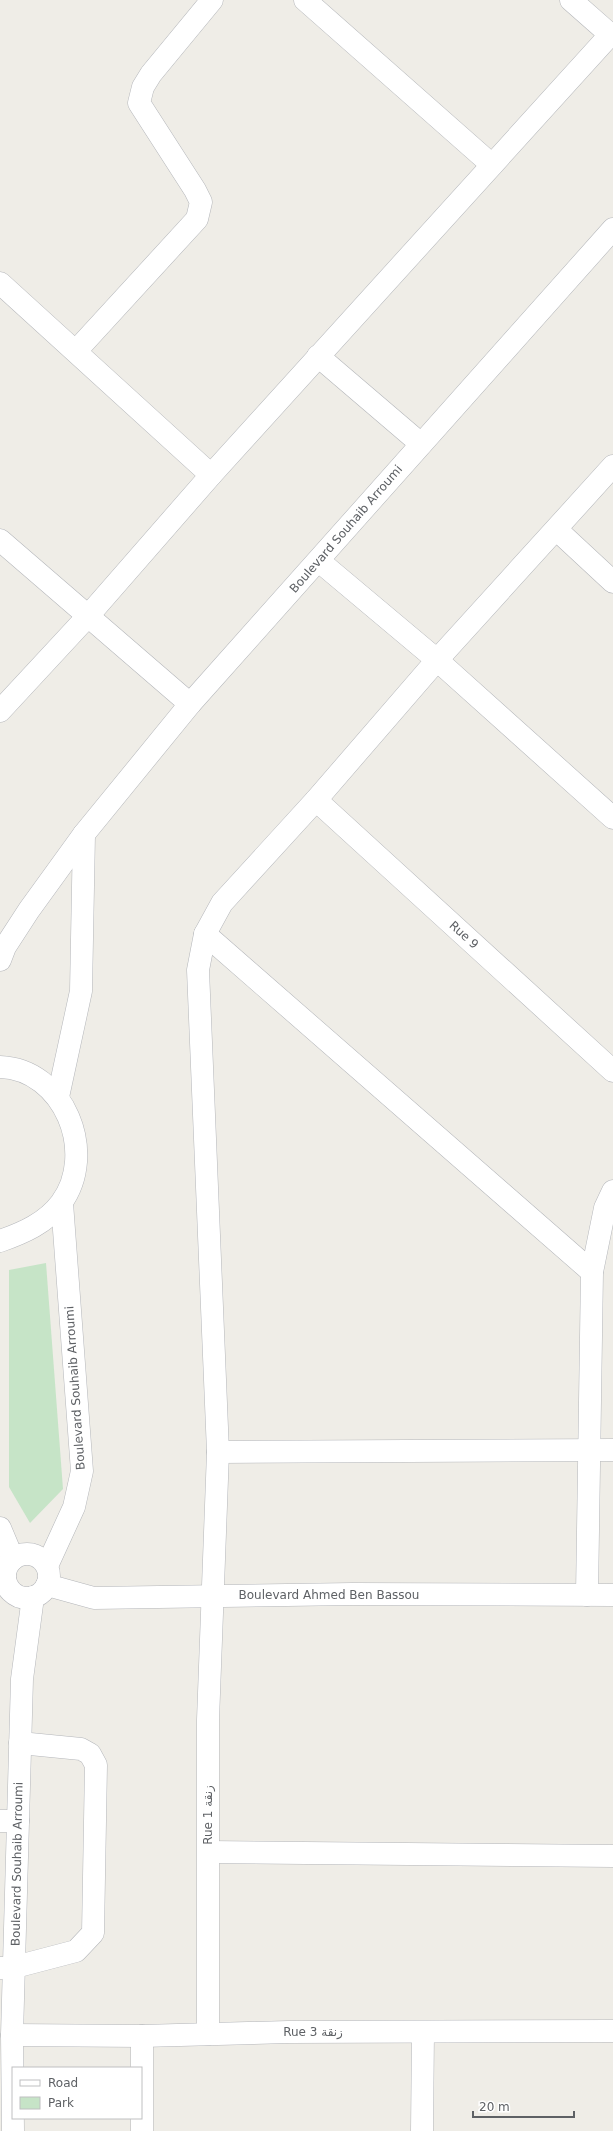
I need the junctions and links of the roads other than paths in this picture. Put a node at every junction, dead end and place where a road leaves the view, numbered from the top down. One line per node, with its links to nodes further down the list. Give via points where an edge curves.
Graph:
1 (212, 0): 8 (street, via 151,74 142,87 139,103 201,202 197,219)
2 (305, 0): 5 (street)
3 (571, 0): 4 (street)
4 (612, 36): 5 (street)
5 (492, 165): 9 (street)
6 (613, 229): 10 (street, Boulevard Souhaib Arroumi)
7 (0, 283): 8 (street)
8 (76, 352): 12 (street)
9 (318, 356): 10 (street); 12 (street)
10 (421, 444): 15 (street, Boulevard Souhaib Arroumi)
11 (613, 466): 13 (street, Rue 1 زنقة)
12 (211, 475): 17 (street)
13 (556, 530): 16 (street); 18 (street, Rue 1 زنقة)
14 (0, 540): 17 (street)
15 (319, 561): 18 (street); 19 (street, Boulevard Souhaib Arroumi)
16 (613, 582)
17 (88, 616): 19 (street); 20 (street)
18 (437, 660): 21 (street, Rue 1 زنقة); 22 (street)
19 (190, 704): 23 (street, Boulevard Souhaib Arroumi)
20 (0, 711)
21 (316, 800): 24 (street, Rue 1 زنقة, via 222,903); 27 (street, Rue 9)
22 (613, 818)
23 (84, 834): 25 (street, Boulevard Souhaib Arroumi, via 28,910); 28 (street, via 81,991)
24 (205, 934): 32 (street); 35 (street, Rue 1 زنقة, via 198,970)
25 (0, 960)
26 (0, 1067): 28 (street, via 36,1078)
27 (613, 1071)
28 (58, 1097): 30 (street, via 72,1122 78,1150 73,1179)
29 (613, 1190): 32 (street, via 604,1208)
30 (62, 1203): 31 (street, via 43,1222); 38 (street, Boulevard Souhaib Arroumi, via 82,1471 74,1507)
31 (0, 1241)
32 (592, 1272): 33 (street)
33 (591, 1450): 34 (street); 35 (street); 40 (street)
34 (613, 1450)
35 (218, 1452): 41 (street, Rue 1 زنقة)
36 (0, 1528): 37 (street)
37 (13, 1559): 38 (street, via 20,1555 36,1555); 38 (street, via 5,1574 10,1590 24,1598)
38 (42, 1583): 41 (street, Boulevard Ahmed Ben Bassou, via 94,1598); 42 (street, Boulevard Souhaib Arroumi, via 22,1679)
39 (613, 1594): 40 (street, Boulevard Ahmed Ben Bassou)
40 (587, 1595): 41 (street, Boulevard Ahmed Ben Bassou)
41 (213, 1596): 44 (street, Rue 1 زنقة, via 208,1720)
42 (20, 1743): 43 (street, Boulevard Souhaib Arroumi); 46 (street, via 80,1749 90,1754 96,1765 93,1933 76,1951)
43 (9, 1821): 46 (street, Boulevard Souhaib Arroumi)
44 (209, 1852): 45 (street); 50 (street, Rue 1 زنقة)
45 (613, 1856)
46 (8, 1967): 49 (street, Boulevard Souhaib Arroumi)
47 (613, 2031): 48 (street, Rue 3 زنقة)
48 (423, 2032): 50 (street, Rue 3 زنقة); 56 (street)
49 (12, 2034): 51 (street, Rue 3 زنقة); 52 (street, Boulevard Souhaib Arroumi)
50 (208, 2034): 51 (street, Rue 3 زنقة)
51 (142, 2036): 55 (street)
52 (12, 2067)
53 (13, 2119): 54 (street, Boulevard Souhaib Arroumi)
54 (13, 2131)
55 (142, 2131)
56 (422, 2131)

